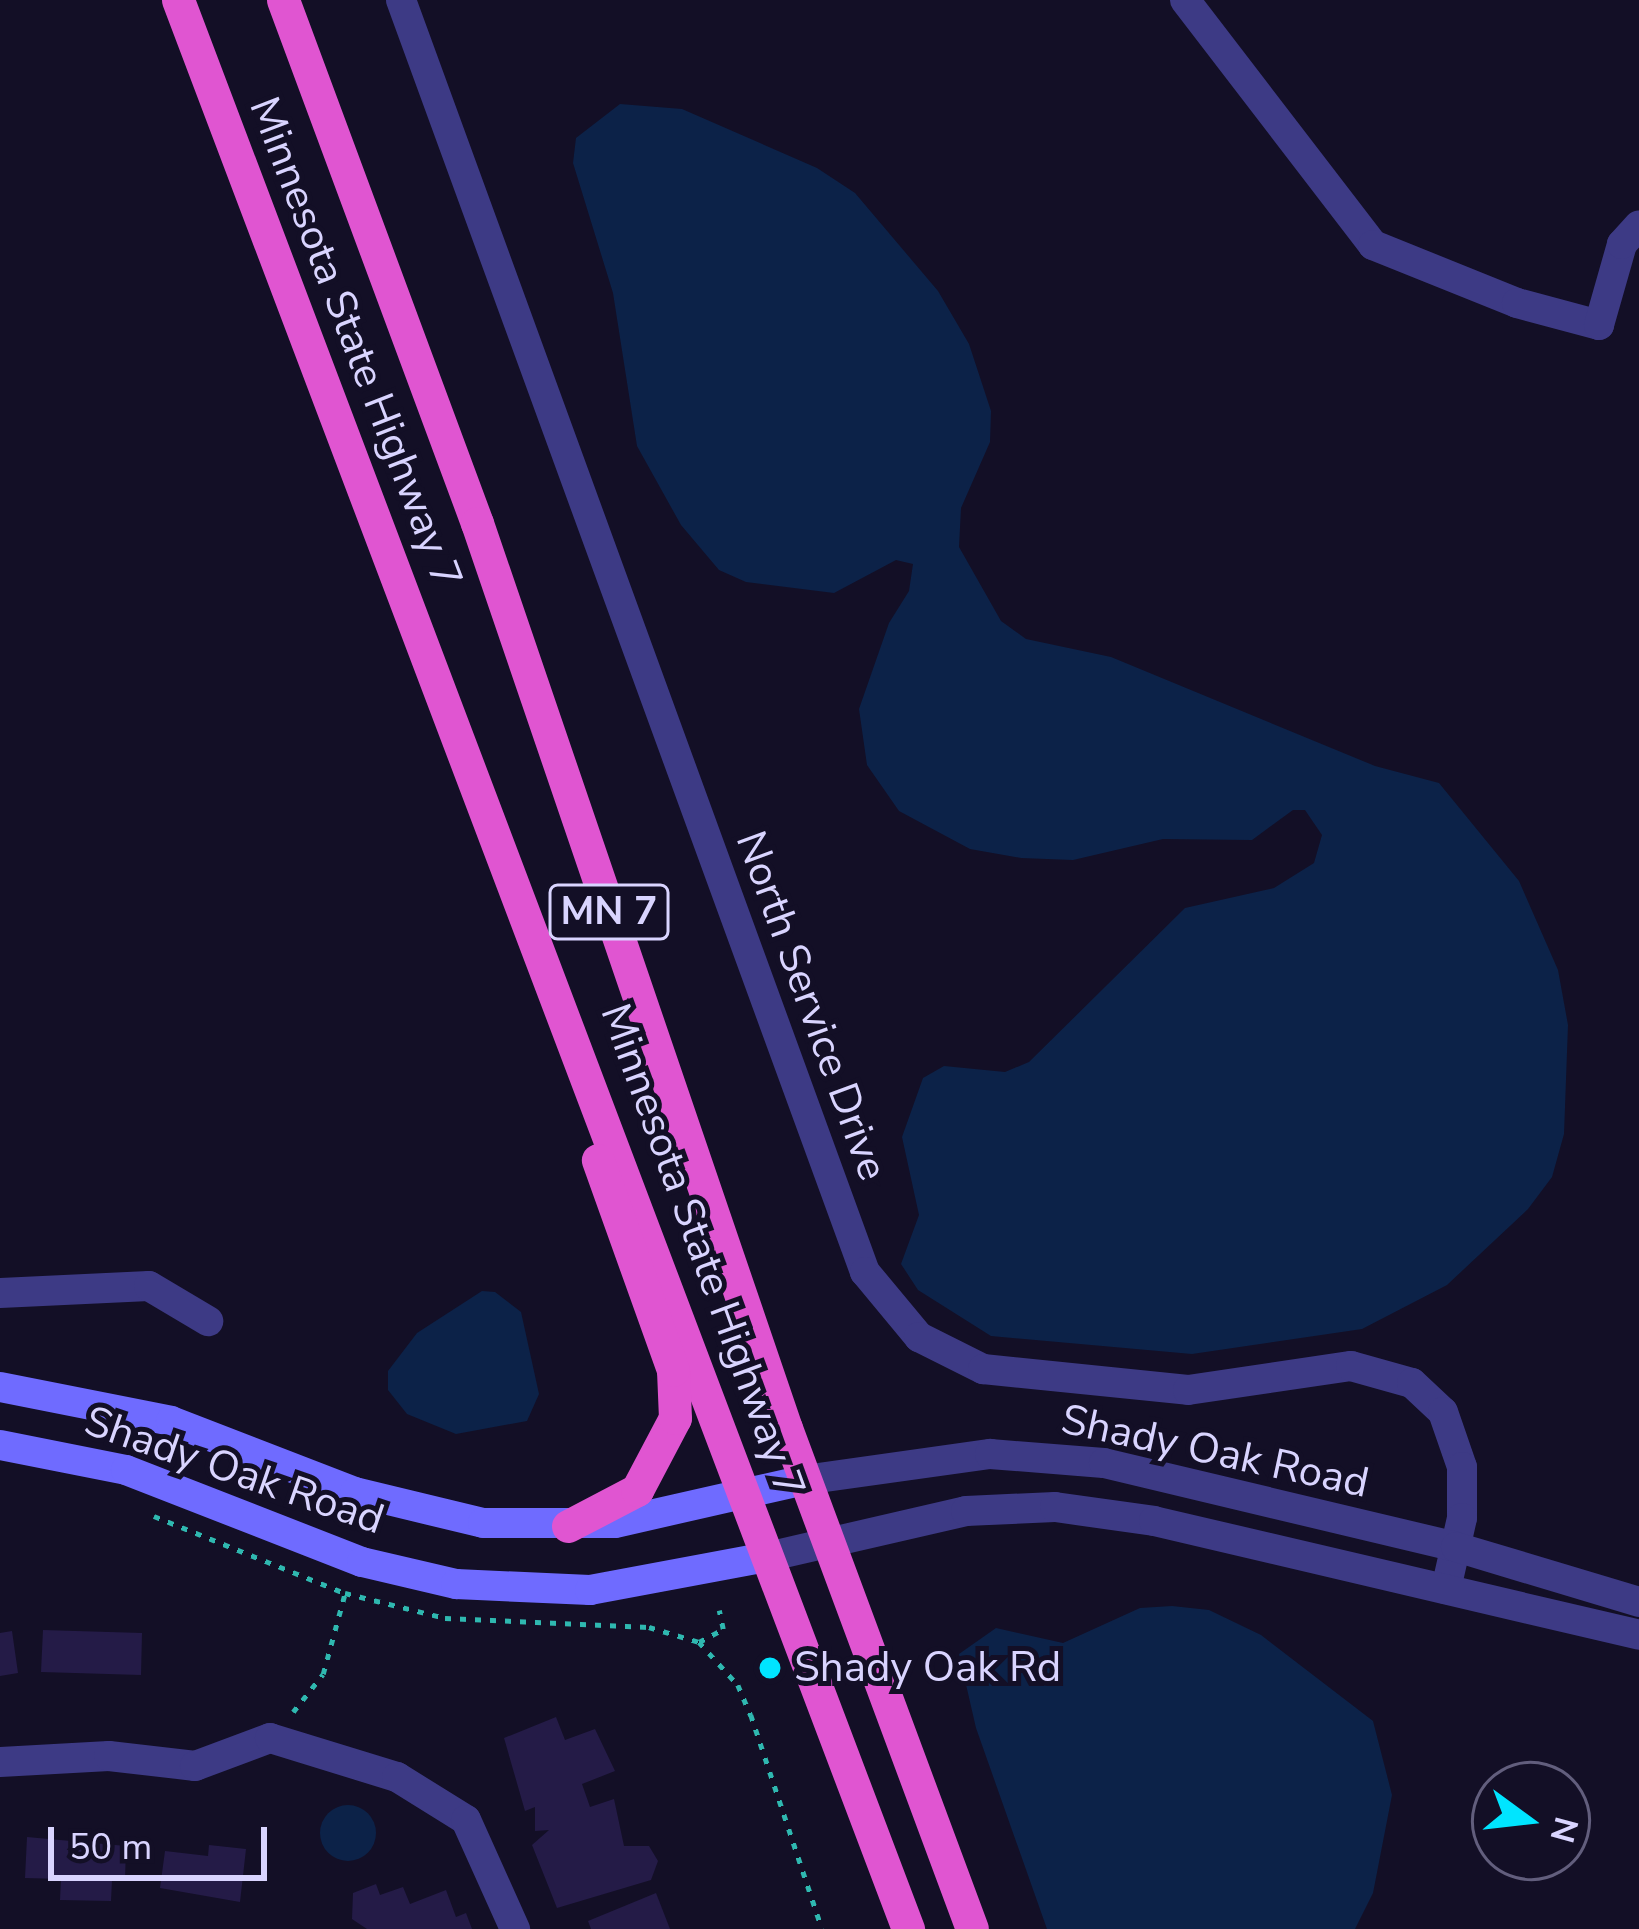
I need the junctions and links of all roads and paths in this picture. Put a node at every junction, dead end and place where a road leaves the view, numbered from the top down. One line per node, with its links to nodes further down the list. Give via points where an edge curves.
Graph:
1 (178, 0): 6 (highway, Minnesota State Highway 7 / MN 7)
2 (283, 0): 11 (highway, Minnesota State Highway 7 / MN 7, via 461,478)
3 (401, 0): 16 (street, North Service Drive, via 865,1272 892,1312 953,1358 1026,1378 1188,1390 1331,1367 1390,1373 1429,1395 1455,1438 1462,1495)
4 (1185, 0): 5 (street, via 1373,245 1517,303 1598,325 1622,244)
5 (1639, 225)
6 (498, 837): 12 (highway, Minnesota State Highway 7 / MN 7); 14 (highway, via 676,1394 653,1472 612,1510)
7 (0, 1293): 8 (street, via 149,1286)
8 (208, 1321)
9 (0, 1387): 14 (main road, Shady Oak Road, via 171,1420 419,1511)
10 (0, 1444): 17 (main road, Shady Oak Road, via 126,1470 362,1562 456,1584 590,1590)
11 (805, 1480): 12 (main road, Shady Oak Road); 15 (highway, Minnesota State Highway 7 / MN 7); 16 (street, Shady Oak Road, via 935,1458 1047,1457)
12 (745, 1496): 14 (main road, Shady Oak Road); 17 (highway, Minnesota State Highway 7 / MN 7)
13 (144, 1512): 19 (path)
14 (568, 1526)
15 (829, 1541): 17 (street, Shady Oak Road); 18 (street, Shady Oak Road, via 966,1511 1055,1507 1154,1521); 29 (highway, Minnesota State Highway 7 / MN 7)
16 (1456, 1547): 18 (street, North Service Drive); 20 (street, Shady Oak Road)
17 (767, 1557): 28 (highway, Minnesota State Highway 7 / MN 7)
18 (1446, 1589): 22 (street, Shady Oak Road)
19 (345, 1593): 23 (path, via 445,1618 649,1627); 24 (path, via 323,1674)
20 (1639, 1602)
21 (719, 1610): 23 (path, via 723,1629)
22 (1639, 1634)
23 (699, 1642): 27 (path, via 738,1684 751,1714)
24 (270, 1738): 25 (street, via 195,1766 109,1756); 26 (street, via 440,1796 466,1820)
25 (0, 1762)
26 (515, 1929)
27 (822, 1929)
28 (908, 1929)
29 (973, 1929)

